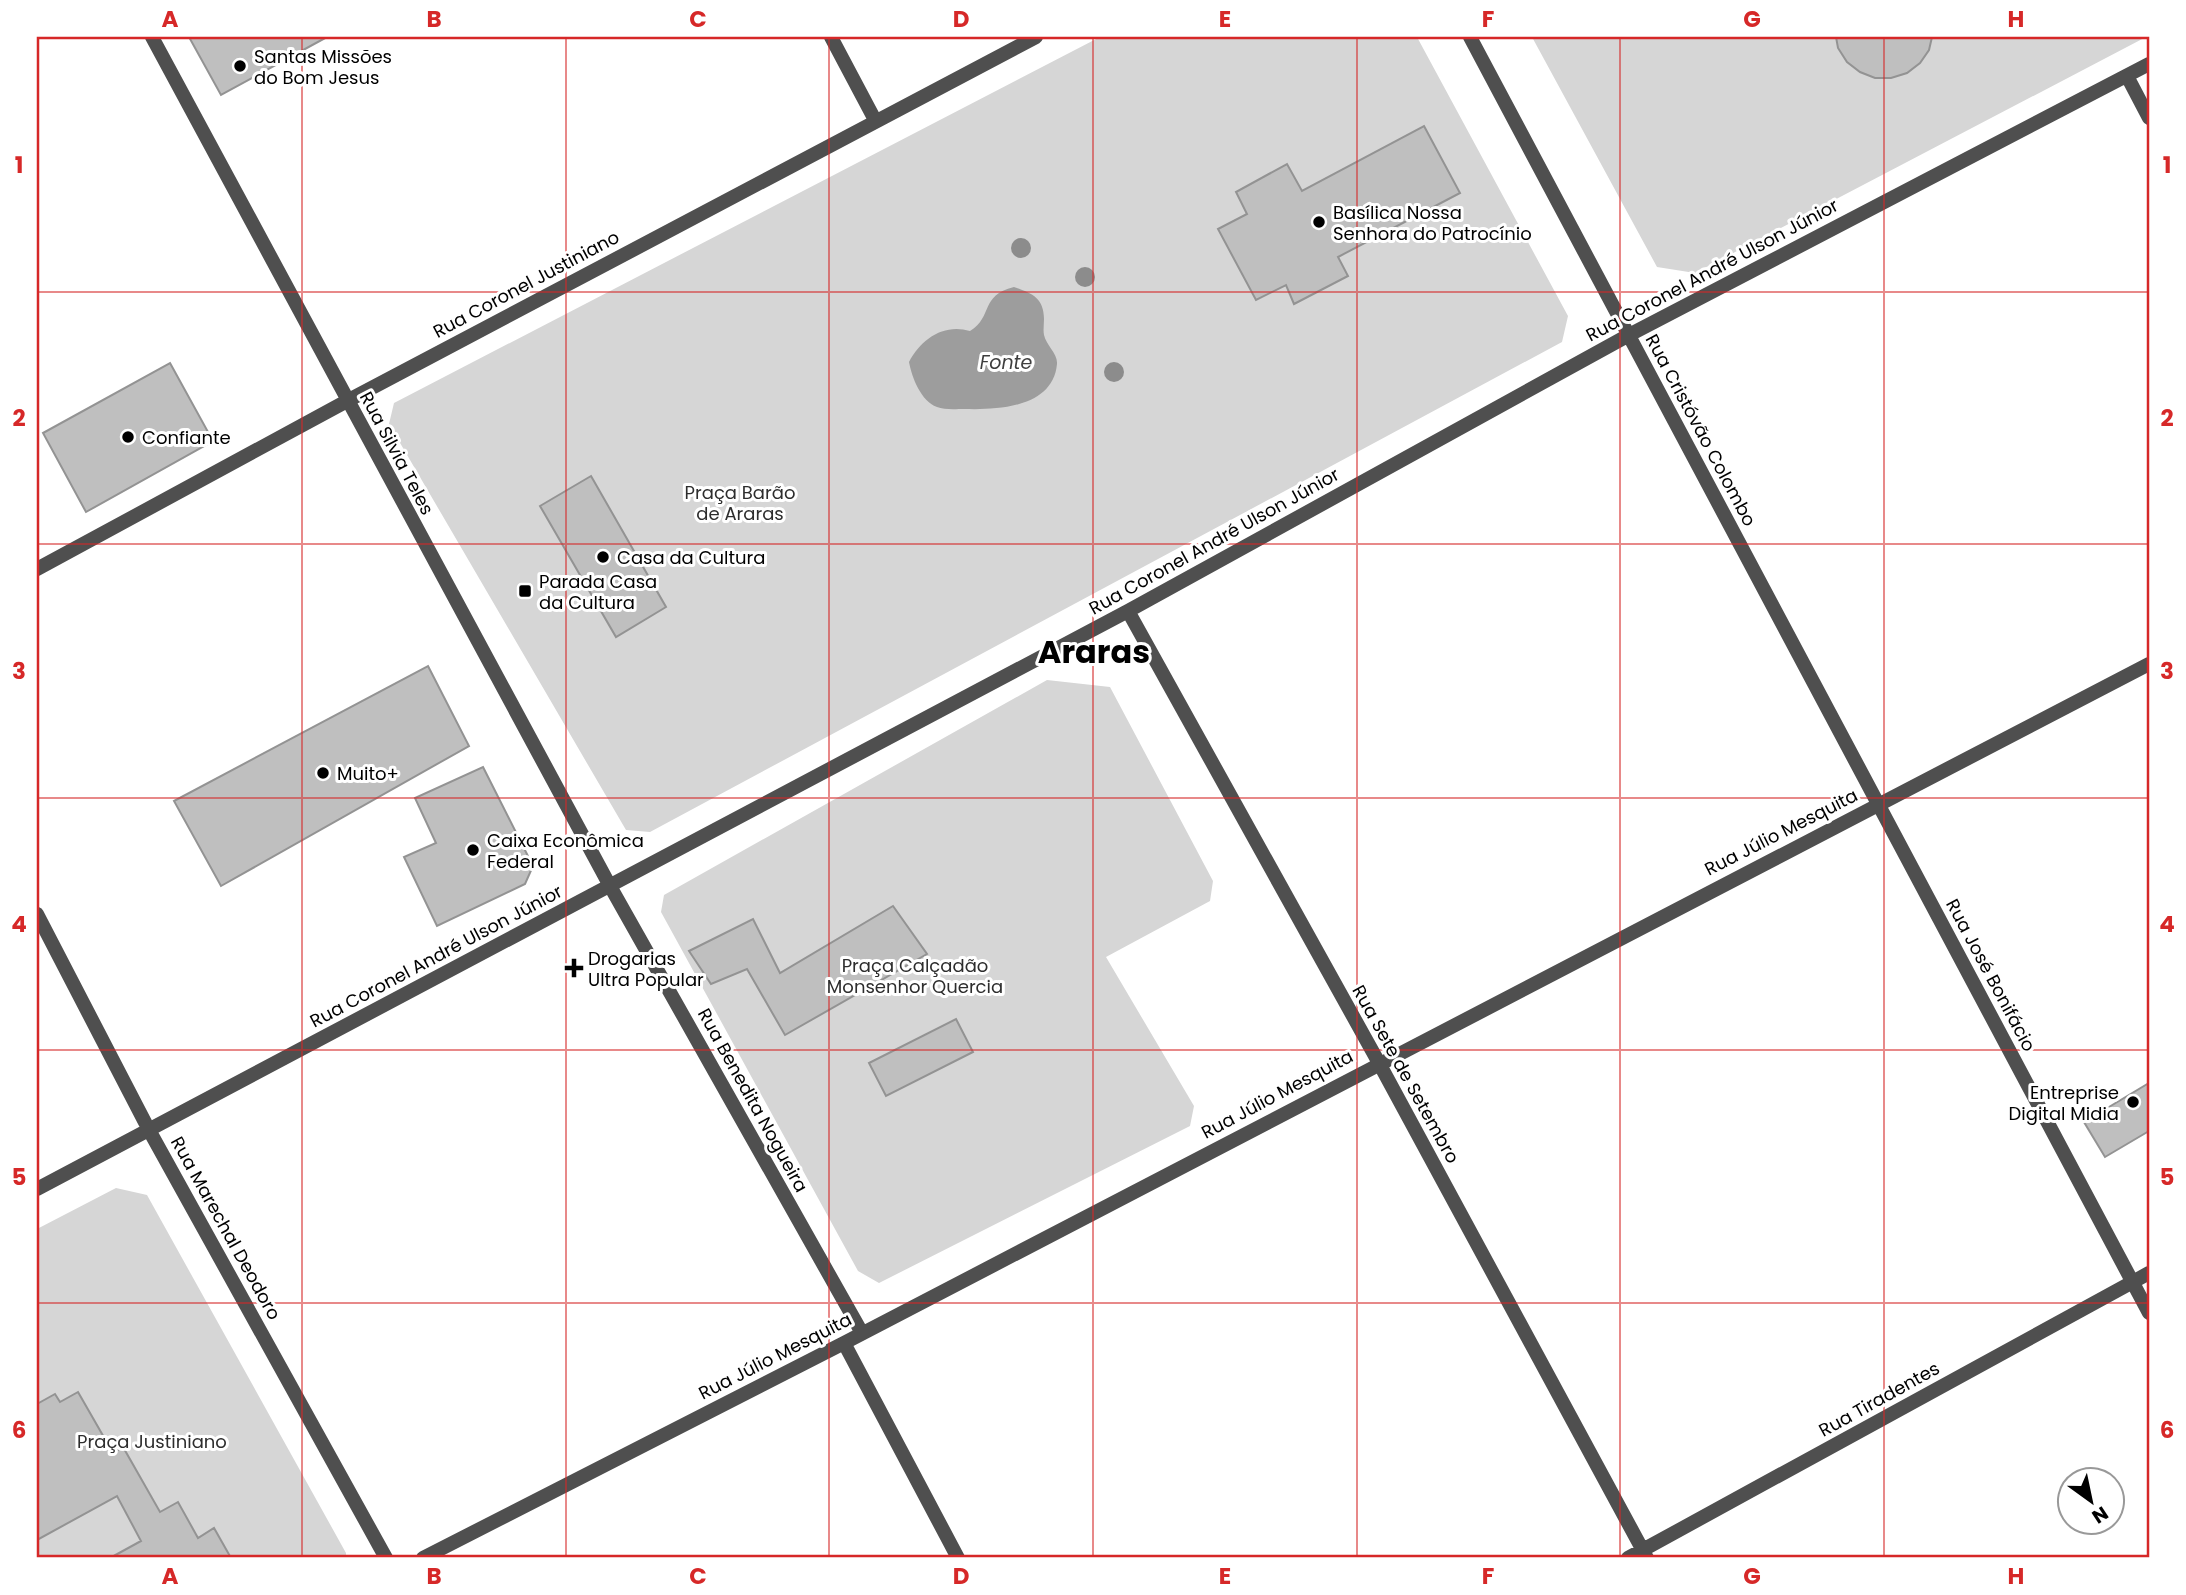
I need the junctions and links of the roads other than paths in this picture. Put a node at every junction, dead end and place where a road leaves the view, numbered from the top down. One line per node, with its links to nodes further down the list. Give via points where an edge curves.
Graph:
1 (152, 37): 10 (street, Rua Silvia Teles)
2 (831, 37): 8 (street)
3 (1036, 37): 8 (street, Rua Coronel Justiniano)
4 (1470, 37): 9 (street, Rua Cristóvão Colombo)
5 (2149, 64): 6 (street, Rua Coronel André Ulson Júnior)
6 (2127, 76): 7 (street); 9 (street, Rua Coronel André Ulson Júnior)
7 (2149, 118)
8 (875, 120): 10 (street, Rua Coronel Justiniano)
9 (1629, 335): 12 (street, Rua Coronel André Ulson Júnior); 14 (street, Rua Cristóvão Colombo)
10 (346, 401): 11 (street, Rua Coronel Justiniano); 15 (street, Rua Silvia Teles)
11 (37, 569)
12 (1128, 611): 15 (street, Rua Coronel André Ulson Júnior); 17 (street, Rua Sete de Setembro)
13 (2149, 664): 14 (street, Rua Júlio Mesquita)
14 (1878, 804): 17 (street, Rua Júlio Mesquita); 21 (street, Rua José Bonifácio)
15 (610, 886): 18 (street, Rua Coronel André Ulson Júnior); 23 (street, Rua Benedita Nogueira)
16 (37, 914): 18 (street, Rua Marechal Deodoro)
17 (1379, 1063): 23 (street, Rua Júlio Mesquita); 25 (street, Rua Sete de Setembro)
18 (149, 1130): 19 (street, Rua Coronel André Ulson Júnior); 26 (street, Rua Marechal Deodoro)
19 (37, 1189)
20 (2149, 1273): 21 (street, Rua Tiradentes)
21 (2133, 1282): 22 (street, Rua José Bonifácio); 25 (street, Rua Tiradentes)
22 (2149, 1313)
23 (862, 1333): 24 (street, Rua Júlio Mesquita)
24 (844, 1343): 27 (street, Rua Júlio Mesquita); 28 (street)
25 (1644, 1554): 29 (street, Rua Tiradentes)
26 (386, 1558)
27 (423, 1558)
28 (958, 1558)
29 (1628, 1558)

